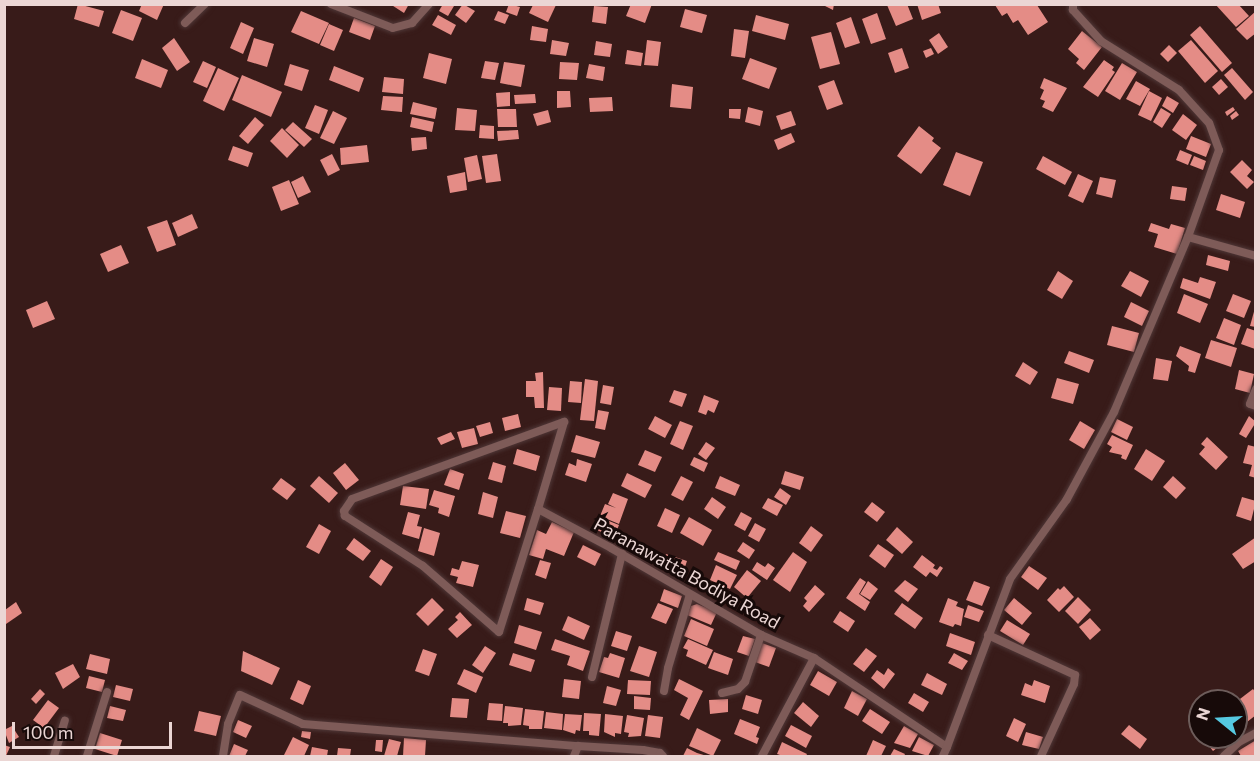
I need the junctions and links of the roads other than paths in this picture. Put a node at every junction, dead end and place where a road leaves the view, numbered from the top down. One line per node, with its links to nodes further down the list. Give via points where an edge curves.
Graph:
1 (205, 4): 5 (street)
2 (331, 4): 3 (street, via 393,28 412,23)
3 (429, 4)
4 (1073, 4): 6 (street, via 1073,10 1101,41 1179,90 1209,123 1219,150)
5 (185, 23)
6 (1188, 237): 7 (street); 14 (street, via 1114,412 1067,499 1010,579)
7 (1256, 256)
8 (1256, 389): 9 (street, via 1250,404)
9 (1256, 406)
10 (538, 510): 10 (street, via 564,422 352,499 344,511 345,516 423,566 499,632); 11 (street, Paranawatta Bodiya Road)
11 (622, 554): 12 (street, Paranawatta Bodiya Road); 16 (street)
12 (690, 594): 13 (street, Paranawatta Bodiya Road); 18 (street)
13 (761, 635): 15 (street, Paranawatta Bodiya Road); 19 (street, via 745,682 738,689)
14 (988, 635): 23 (street); 31 (street, via 1075,675)
15 (814, 658): 23 (street, Paranawatta Bodiya Road); 29 (street)
16 (592, 677)
17 (107, 692): 25 (street)
18 (664, 692)
19 (722, 693)
20 (65, 721): 24 (street)
21 (1256, 733): 32 (street)
22 (578, 747): 26 (street, via 303,724 240,695 228,724); 27 (street); 28 (street, via 644,750)
23 (947, 747): 30 (street)
24 (54, 756)
25 (87, 756)
26 (223, 756)
27 (574, 756)
28 (663, 756)
29 (762, 756)
30 (943, 756)
31 (1041, 756)
32 (1224, 756)

